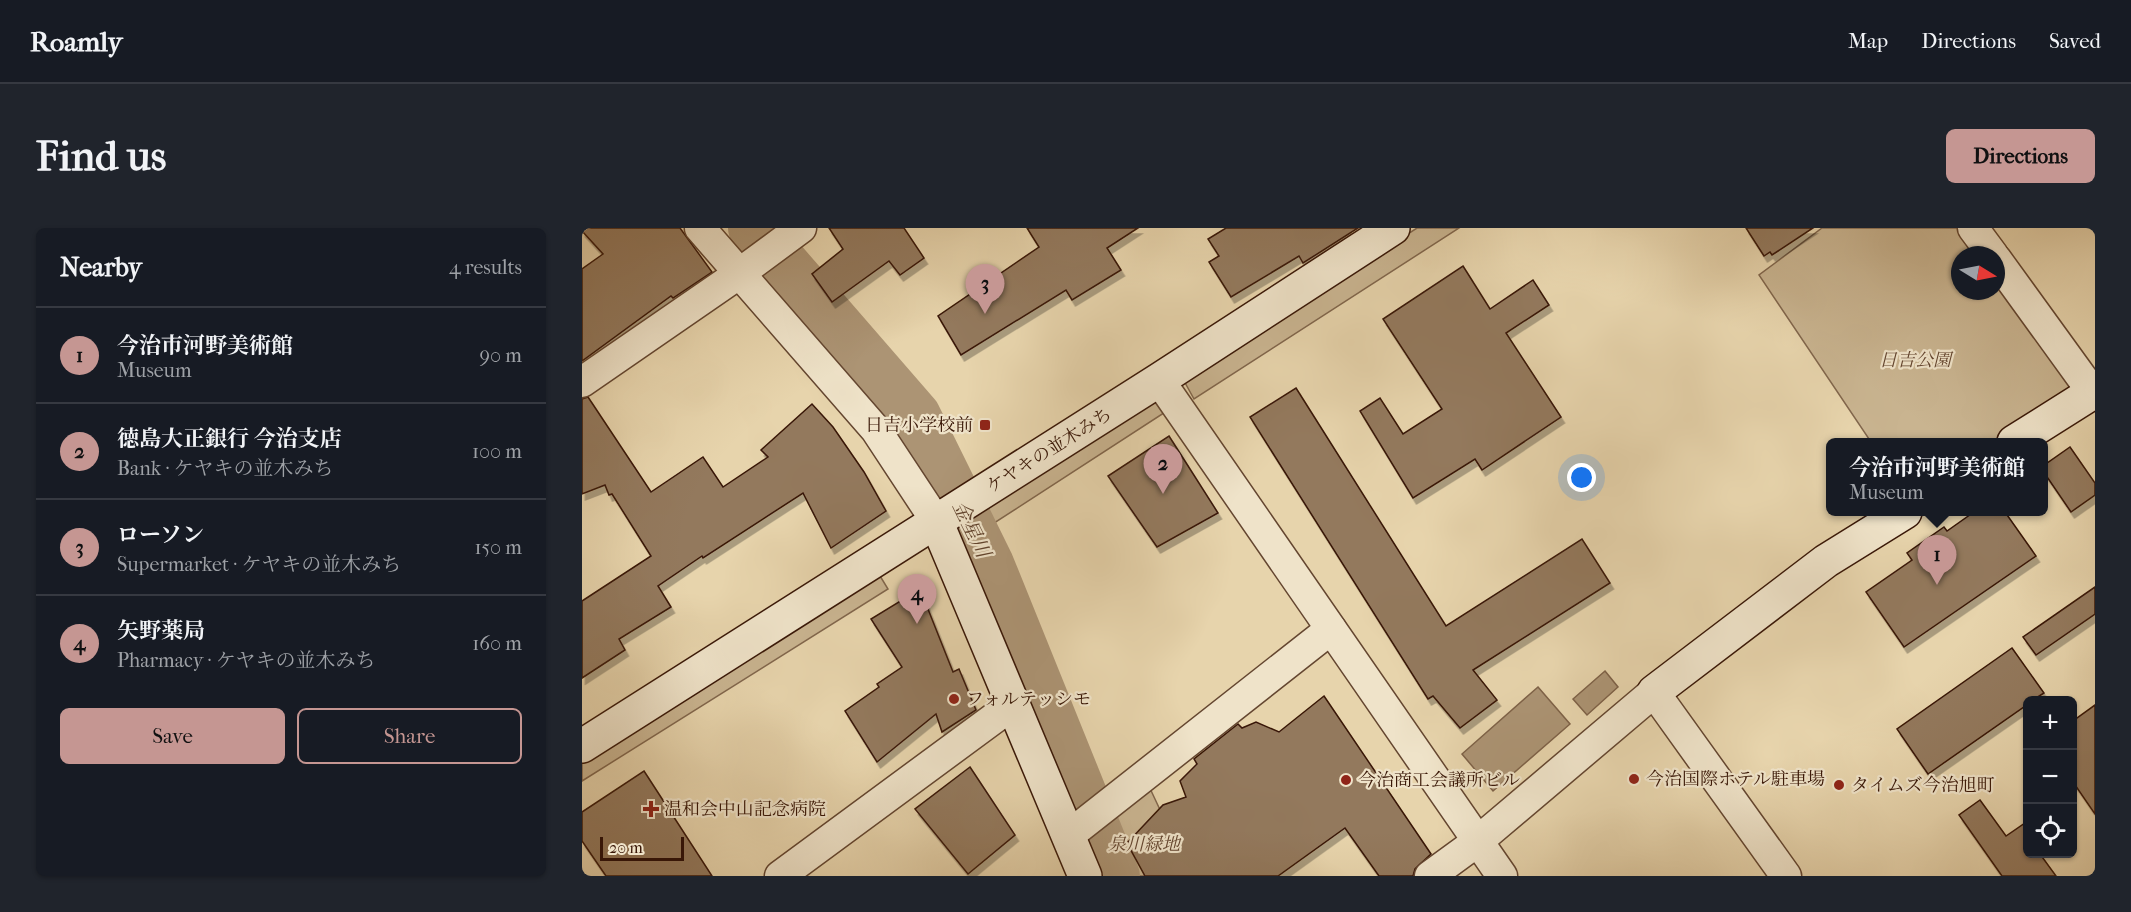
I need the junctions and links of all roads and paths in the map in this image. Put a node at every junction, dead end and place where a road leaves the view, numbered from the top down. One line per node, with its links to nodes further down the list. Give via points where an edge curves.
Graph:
1 (700, 228): 7 (street)
2 (801, 228): 7 (street)
3 (1973, 228): 5 (street)
4 (1388, 229): 8 (street, ケヤキの並木みち)
5 (1986, 246)
6 (2005, 271): 10 (street)
7 (740, 273): 9 (street); 13 (street, via 876,430)
8 (1159, 380): 13 (street, ケヤキの並木みち); 14 (street)
9 (582, 382)
10 (2094, 394): 11 (street)
11 (2021, 438)
12 (1899, 516): 15 (street, via 1826,561)
13 (936, 521): 16 (street); 17 (street, ケヤキの並木みち)
14 (1331, 629): 18 (street); 19 (street)
15 (1654, 692): 19 (street); 24 (street)
16 (1012, 705): 18 (street); 20 (street)
17 (582, 746)
18 (1068, 836): 21 (street)
19 (1478, 841): 22 (street); 23 (street)
20 (780, 876)
21 (1085, 876)
22 (1430, 876)
23 (1503, 876)
24 (1786, 876)

